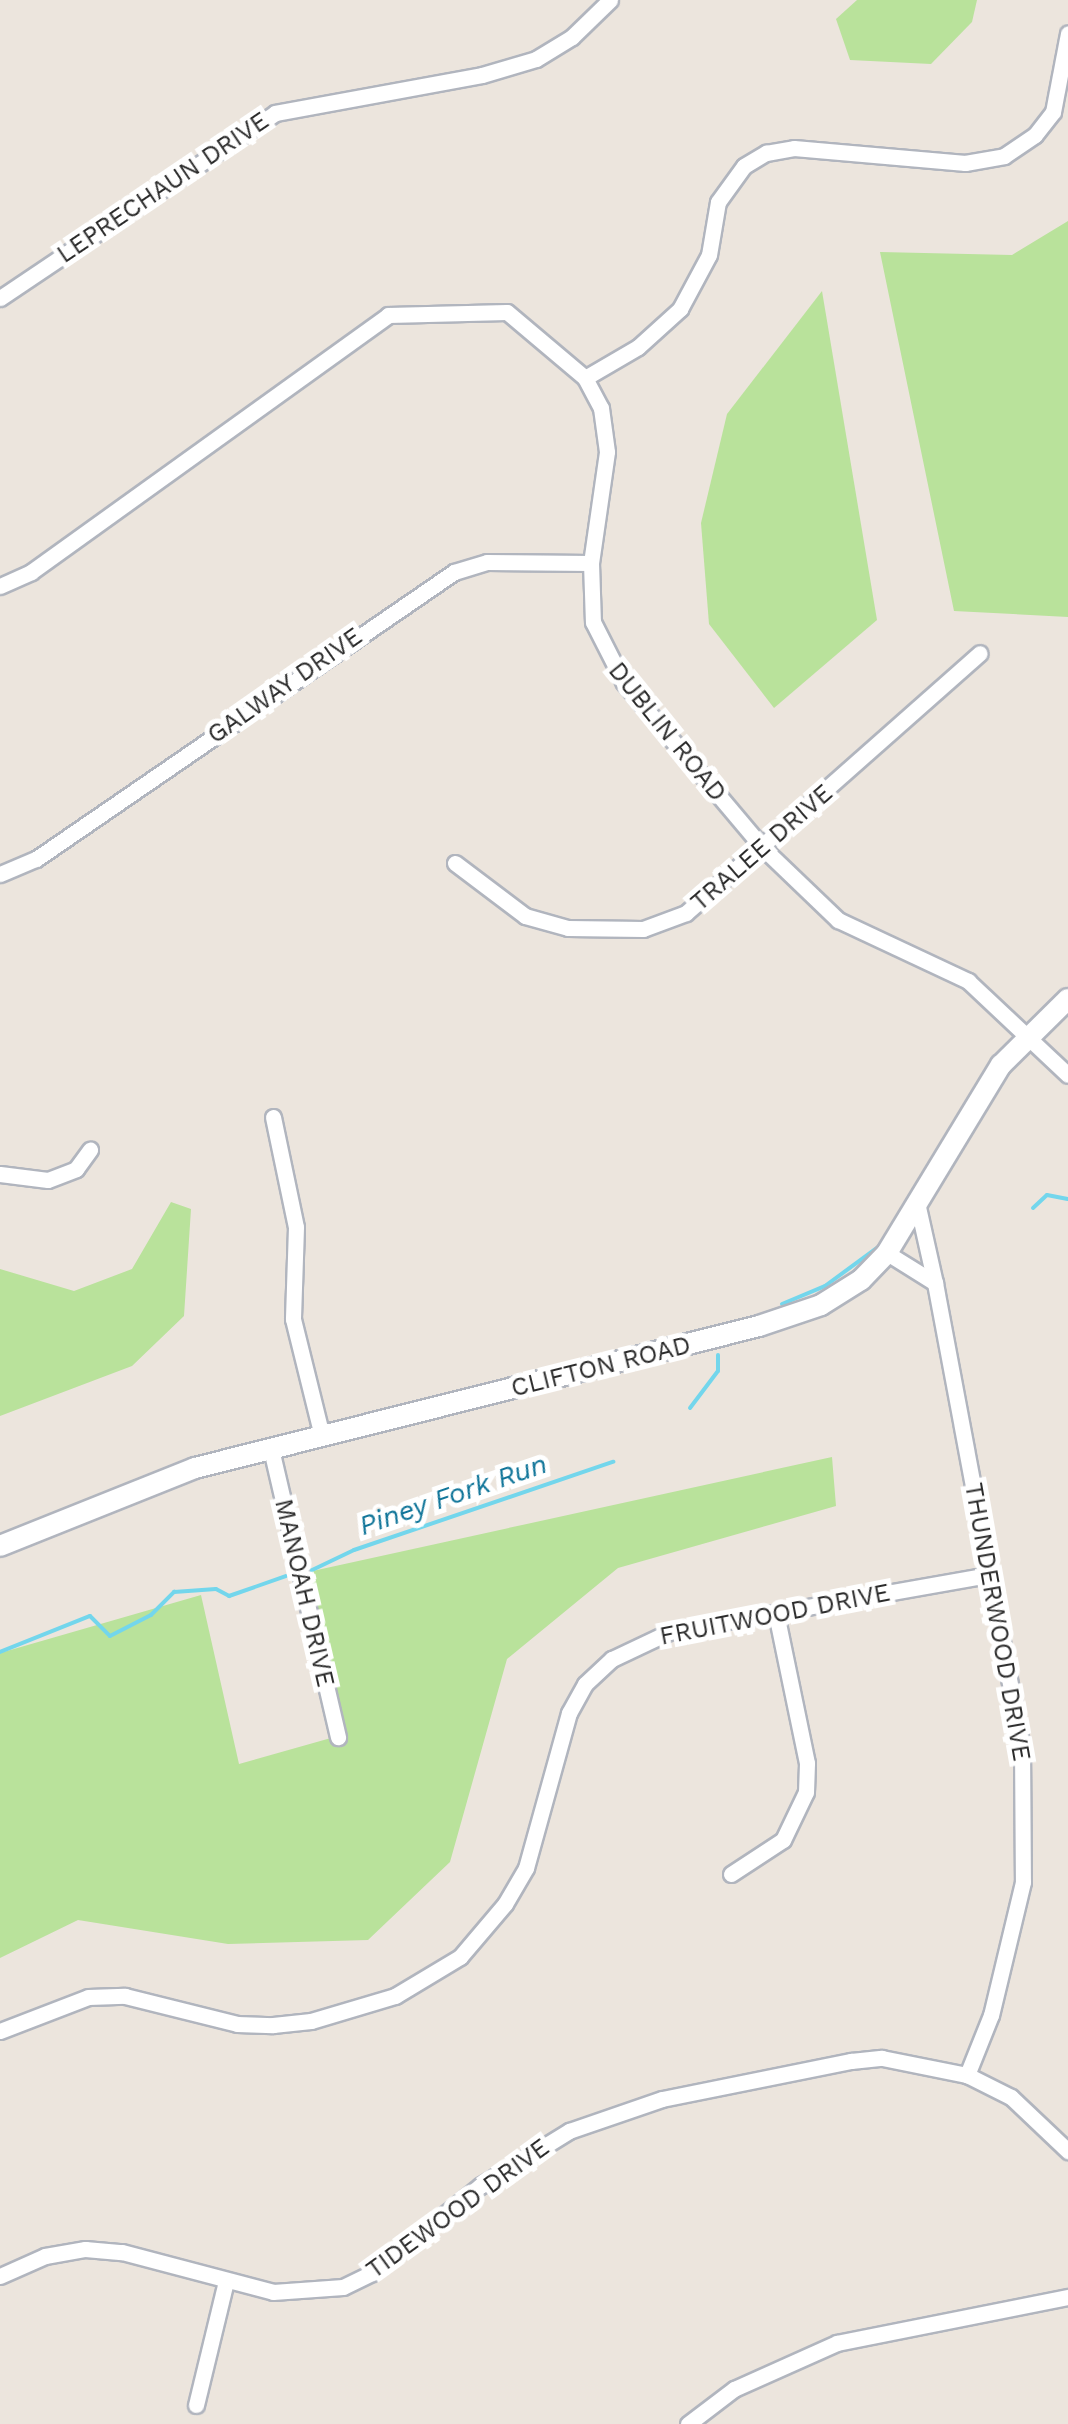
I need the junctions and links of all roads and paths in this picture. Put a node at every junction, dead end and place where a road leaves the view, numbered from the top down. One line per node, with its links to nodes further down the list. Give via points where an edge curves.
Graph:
1 (610, 0): 3 (street, LEPRECHAUN DRIVE, via 572,37 536,59 482,76 275,113)
2 (1068, 33): 4 (street, via 1052,112 1035,136 1004,156 965,163 794,148 744,166 722,192 704,268 672,320)
3 (0, 298)
4 (585, 378): 5 (street, DUBLIN ROAD, via 600,408 607,452); 6 (street, DUBLIN ROAD, via 508,312 388,315 31,572)
5 (591, 563): 8 (street, DUBLIN ROAD, via 594,622 606,656); 10 (street, GALWAY DRIVE, via 486,562 454,572 36,858)
6 (0, 586)
7 (980, 653): 8 (street, TRALEE DRIVE)
8 (764, 849): 9 (street, TRALEE DRIVE, via 686,913 643,929 568,928 526,916); 12 (street, DUBLIN ROAD, via 838,920 936,962)
9 (454, 864)
10 (0, 874)
11 (1068, 999): 12 (main road, CLIFTON ROAD)
12 (1028, 1032): 13 (street, DUBLIN ROAD); 17 (main road, CLIFTON ROAD, via 982,1093)
13 (1068, 1075)
14 (273, 1118): 20 (street, via 296,1227 293,1319)
15 (90, 1150): 16 (street, via 76,1169 48,1180)
16 (0, 1174)
17 (918, 1207): 18 (main road, CLIFTON ROAD); 19 (street, THUNDERWOOD DRIVE)
18 (887, 1252): 19 (street); 20 (main road, CLIFTON ROAD, via 836,1297 793,1316)
19 (935, 1283): 23 (street, THUNDERWOOD DRIVE)
20 (322, 1436): 21 (main road, CLIFTON ROAD)
21 (270, 1449): 22 (main road, CLIFTON ROAD, via 169,1476); 25 (street, MANOAH DRIVE)
22 (0, 1546)
23 (990, 1575): 24 (street, FRUITWOOD DRIVE); 28 (street, THUNDERWOOD DRIVE, via 1022,1746 1026,1820 1008,1953)
24 (776, 1613): 26 (street, via 807,1763 806,1792 783,1840); 27 (street, FRUITWOOD DRIVE, via 640,1642 585,1684 557,1745 526,1868 484,1935 430,1979 311,2021 236,2024 166,2003 88,1996)
25 (338, 1737)
26 (731, 1874)
27 (0, 2031)
28 (967, 2075): 29 (street, TIDEWOOD DRIVE, via 1011,2097); 31 (street, TIDEWOOD DRIVE, via 882,2058 851,2061 627,2109 520,2159 372,2273 343,2287 308,2294)
29 (1068, 2151)
30 (0, 2276): 31 (street, TIDEWOOD DRIVE, via 45,2256 85,2250 122,2252)
31 (226, 2284): 33 (street)
32 (1068, 2296): 34 (street, via 838,2343 734,2389)
33 (196, 2405)
34 (688, 2424)

